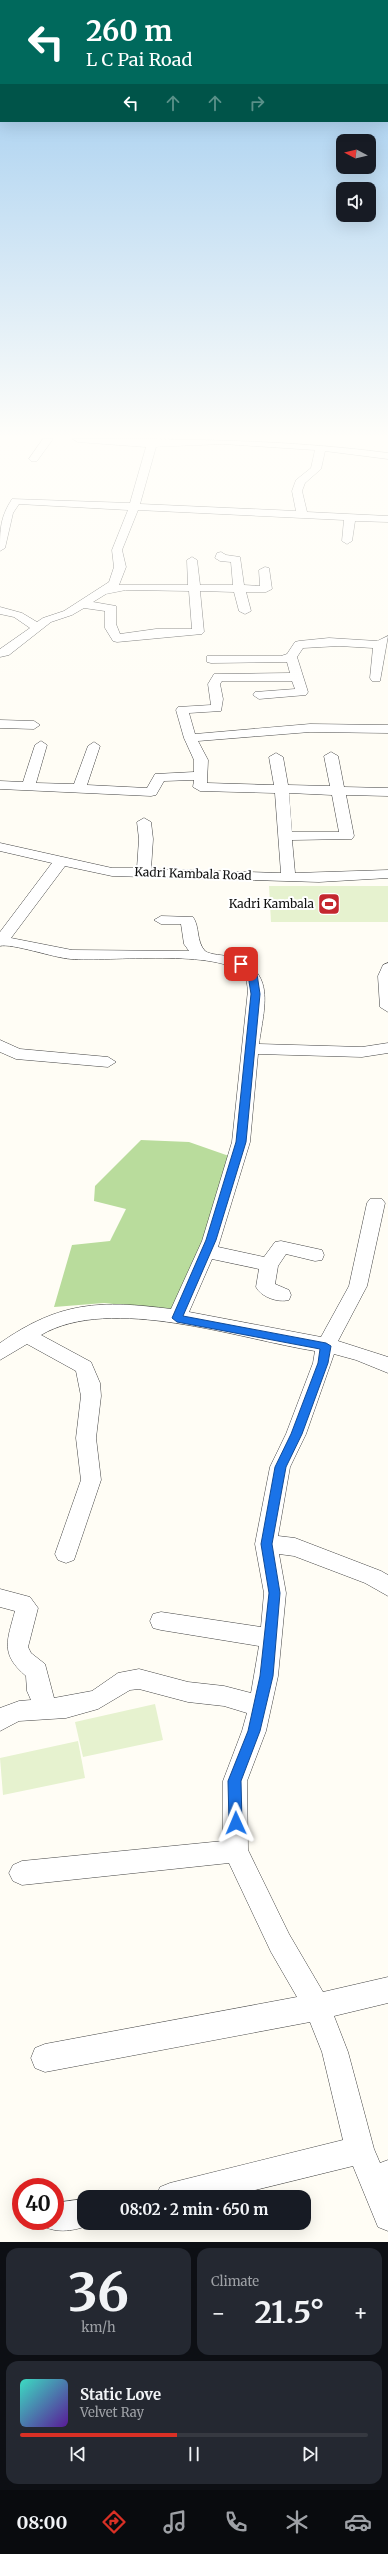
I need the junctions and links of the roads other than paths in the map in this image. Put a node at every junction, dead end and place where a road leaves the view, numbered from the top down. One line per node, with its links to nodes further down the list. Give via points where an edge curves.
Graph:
1 (120, 544): 7 (street, via 117,550 120,567 117,581)
2 (221, 555): 6 (street, via 220,558 236,558)
3 (192, 560): 5 (street)
4 (265, 570): 6 (street, via 266,589)
5 (193, 587): 6 (street); 7 (street, via 126,586); 8 (street, via 198,632 186,634 156,633 117,638 113,634 109,619 112,608)
6 (239, 588): 10 (street)
7 (104, 591): 8 (street)
8 (79, 604): 11 (street, via 68,613 47,620)
9 (0, 610): 11 (street, via 18,615)
10 (245, 612)
11 (37, 627): 13 (street, via 5,652)
12 (383, 643): 14 (street, via 318,642 299,645); 17 (street)
13 (0, 653)
14 (291, 657): 15 (street, via 282,660); 16 (street)
15 (211, 659)
16 (297, 677): 18 (street, via 302,692); 22 (street, via 218,677 214,684 218,699 217,708 182,710)
17 (376, 678)
18 (259, 695)
19 (0, 724): 20 (street)
20 (34, 725)
21 (388, 729): 22 (street, via 310,728)
22 (190, 738): 27 (street, via 201,760)
23 (42, 745): 29 (street)
24 (94, 746): 30 (street)
25 (331, 756): 32 (street)
26 (276, 758): 31 (street)
27 (200, 776): 30 (street, via 160,778 151,792); 31 (street, via 200,787)
28 (0, 785): 29 (street)
29 (28, 787): 30 (street)
30 (79, 788)
31 (282, 791): 32 (street); 35 (street)
32 (338, 792): 33 (street); 35 (street, via 347,836)
33 (388, 792)
34 (144, 822): 38 (street)
35 (285, 836): 40 (street)
36 (0, 847): 37 (street, Kadri Kambala Road)
37 (61, 861): 38 (street, Kadri Kambala Road, via 112,872); 42 (street)
38 (144, 872): 40 (street, Kadri Kambala Road)
39 (388, 874): 40 (street, Kadri Kambala Road)
40 (288, 877)
41 (161, 920): 43 (street, via 188,920 192,944)
42 (1, 941): 43 (street, via 71,954)
43 (202, 955): 48 (street, via 233,961 247,968 252,974 255,994)
44 (388, 968): 45 (street)
45 (388, 1007)
46 (0, 1045): 49 (street, via 16,1054)
47 (388, 1048): 48 (street, via 362,1052)
48 (250, 1049): 51 (street, via 241,1142)
49 (108, 1062)
50 (376, 1203): 57 (street, via 358,1286)
51 (207, 1251): 53 (street); 55 (street)
52 (315, 1255): 53 (street, via 281,1247)
53 (269, 1265): 54 (street, via 264,1288)
54 (282, 1295)
55 (177, 1318): 56 (street, via 124,1312 83,1313 65,1317); 57 (street)
56 (26, 1335): 58 (street); 61 (street, via 84,1367 90,1383 86,1438 91,1480)
57 (326, 1346): 59 (street); 60 (street, via 323,1363 296,1434 280,1467)
58 (0, 1353)
59 (388, 1366)
60 (266, 1544): 62 (street, via 295,1547 373,1577); 65 (street, via 274,1593)
61 (66, 1554)
62 (388, 1587)
63 (0, 1598): 67 (street, via 22,1604 26,1608 17,1647 22,1659 37,1672 39,1691)
64 (161, 1621): 65 (street)
65 (270, 1638): 66 (street, via 267,1676)
66 (260, 1706): 67 (street, via 224,1696 188,1692 139,1679 126,1680 98,1699 66,1708); 69 (street, via 254,1731 235,1781)
67 (46, 1709): 68 (street, via 19,1711)
68 (0, 1721)
69 (236, 1851): 70 (street); 72 (street, via 280,1943)
70 (22, 1873)
71 (388, 1990): 72 (street)
72 (317, 2006): 73 (street); 74 (street, via 335,2052)
73 (45, 2058)
74 (360, 2150): 75 (street); 76 (street)
75 (381, 2178): 79 (street)
76 (198, 2190)
77 (77, 2214): 78 (street)
78 (64, 2216)
79 (388, 2217)

